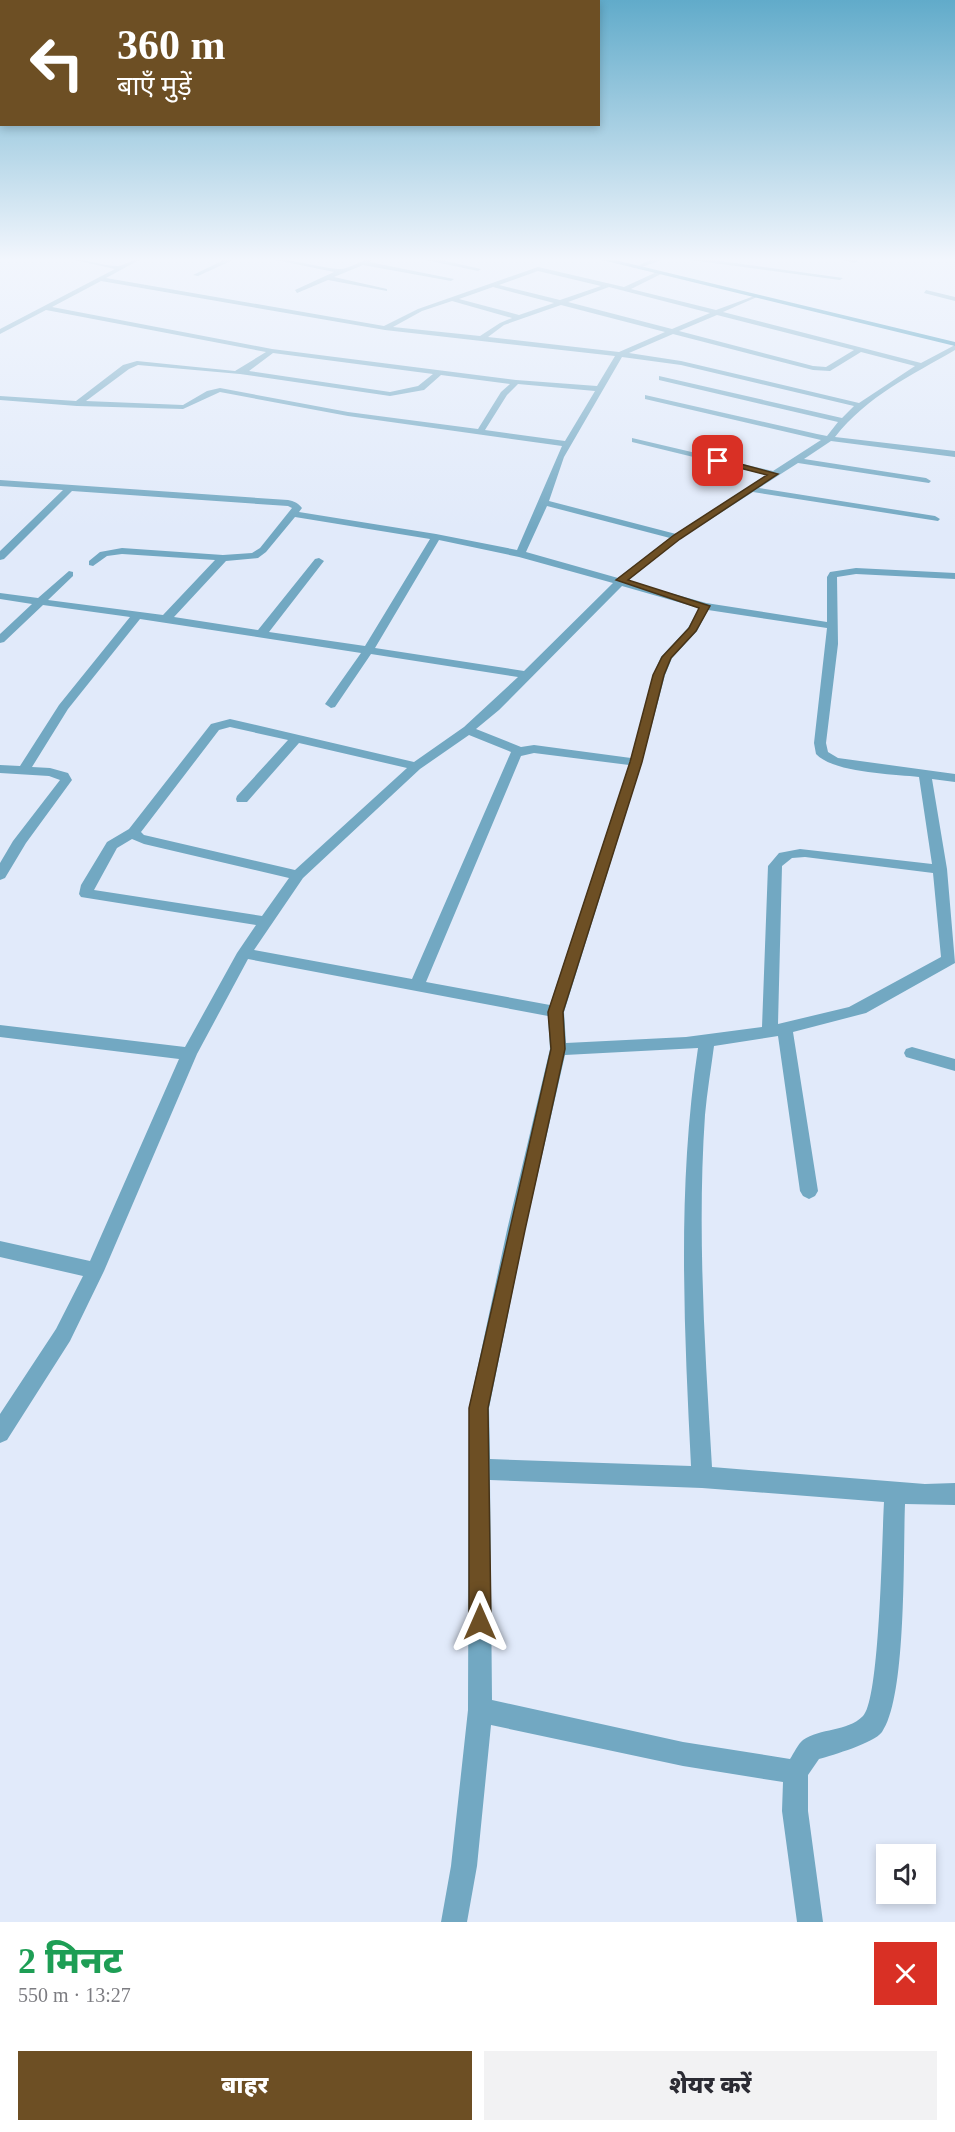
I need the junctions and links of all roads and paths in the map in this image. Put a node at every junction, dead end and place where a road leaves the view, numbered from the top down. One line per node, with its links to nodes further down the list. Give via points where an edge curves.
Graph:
1 (260, 349): 7 (street)
2 (571, 349): 8 (street)
3 (633, 349): 8 (street)
4 (738, 349): 5 (street, via 818,369 827,369)
5 (860, 349): 9 (street)
6 (951, 349): 9 (street)
7 (272, 351): 10 (street); 11 (street)
8 (620, 354): 14 (street); 18 (street, via 681,363)
9 (923, 366): 18 (street)
10 (241, 372): 11 (street, via 390,393 421,388); 17 (street, via 137,363)
11 (440, 372): 13 (street)
12 (662, 378): 19 (street)
13 (516, 382): 14 (street); 20 (street)
14 (599, 388): 23 (street)
15 (648, 397): 21 (street)
16 (0, 398): 17 (street)
17 (76, 404): 20 (street, via 183,407 220,390 348,414)
18 (859, 405): 19 (street)
19 (842, 421): 21 (street)
20 (480, 432): 23 (street)
21 (830, 438): 24 (street); 25 (street)
22 (635, 440): 26 (street)
23 (567, 444): 31 (street)
24 (955, 454)
25 (798, 460): 26 (street); 27 (street)
26 (774, 474): 30 (street)
27 (926, 481)
28 (0, 483): 29 (street)
29 (70, 487): 32 (street, via 288,502 296,506); 37 (street)
30 (750, 489): 33 (street); 35 (street)
31 (543, 502): 35 (street); 36 (street)
32 (294, 514): 34 (street); 38 (street, via 259,554)
33 (934, 519)
34 (436, 537): 36 (street); 52 (street)
35 (677, 537): 43 (street)
36 (520, 554): 43 (street)
37 (0, 557)
38 (223, 558): 40 (street, via 122,551 104,554); 48 (street)
39 (320, 561): 50 (street)
40 (93, 564)
41 (69, 574): 45 (street)
42 (955, 576): 49 (street, via 856,571 834,574)
43 (621, 580): 46 (street); 53 (street)
44 (0, 596): 45 (street)
45 (41, 601): 47 (street); 51 (street)
46 (705, 606): 49 (street); 58 (street, via 693,629 671,650 663,666)
47 (137, 615): 48 (street); 61 (street, via 63,708)
48 (166, 619): 50 (street)
49 (832, 626): 62 (street, via 822,754 847,764)
50 (261, 634): 52 (street)
51 (0, 640)
52 (368, 650): 53 (street); 54 (street)
53 (527, 675): 55 (street)
54 (331, 704)
55 (468, 730): 57 (street); 59 (street)
56 (296, 738): 59 (street); 64 (street); 65 (street, via 230,723 219,725)
57 (520, 751): 58 (street, via 534,748); 72 (street)
58 (636, 762): 73 (street)
59 (416, 766): 68 (street)
60 (0, 769): 61 (street)
61 (24, 770): 67 (street, via 58,773 66,780)
62 (925, 774): 63 (street); 66 (street)
63 (955, 778)
64 (242, 799)
65 (134, 832): 68 (street, via 144,840); 69 (street, via 112,845 86,894)
66 (940, 870): 71 (street); 75 (street, via 805,853 780,857 775,866)
67 (0, 875)
68 (298, 875): 69 (street)
69 (266, 922): 70 (street)
70 (244, 953): 72 (street); 79 (street)
71 (952, 958): 75 (street, via 859,1010)
72 (417, 986): 73 (street)
73 (556, 1012): 77 (street)
74 (0, 1031): 79 (street)
75 (778, 1031): 76 (street); 81 (street)
76 (707, 1042): 77 (street); 86 (street, via 694,1163 694,1326)
77 (558, 1049): 85 (street, via 479,1408)
78 (912, 1053): 80 (street)
79 (189, 1054): 83 (street)
80 (955, 1065)
81 (809, 1191)
82 (0, 1249): 83 (street)
83 (95, 1271): 84 (street, via 63,1335)
84 (0, 1433)
85 (479, 1469): 86 (street); 89 (street)
86 (702, 1477): 87 (street)
87 (895, 1493): 88 (street); 90 (street, via 887,1663 881,1707 872,1725 811,1749)
88 (955, 1494)
89 (480, 1710): 90 (street, via 683,1754); 91 (street, via 464,1866)
90 (796, 1772): 92 (street, via 795,1811)
91 (454, 1922)
92 (810, 1922)

